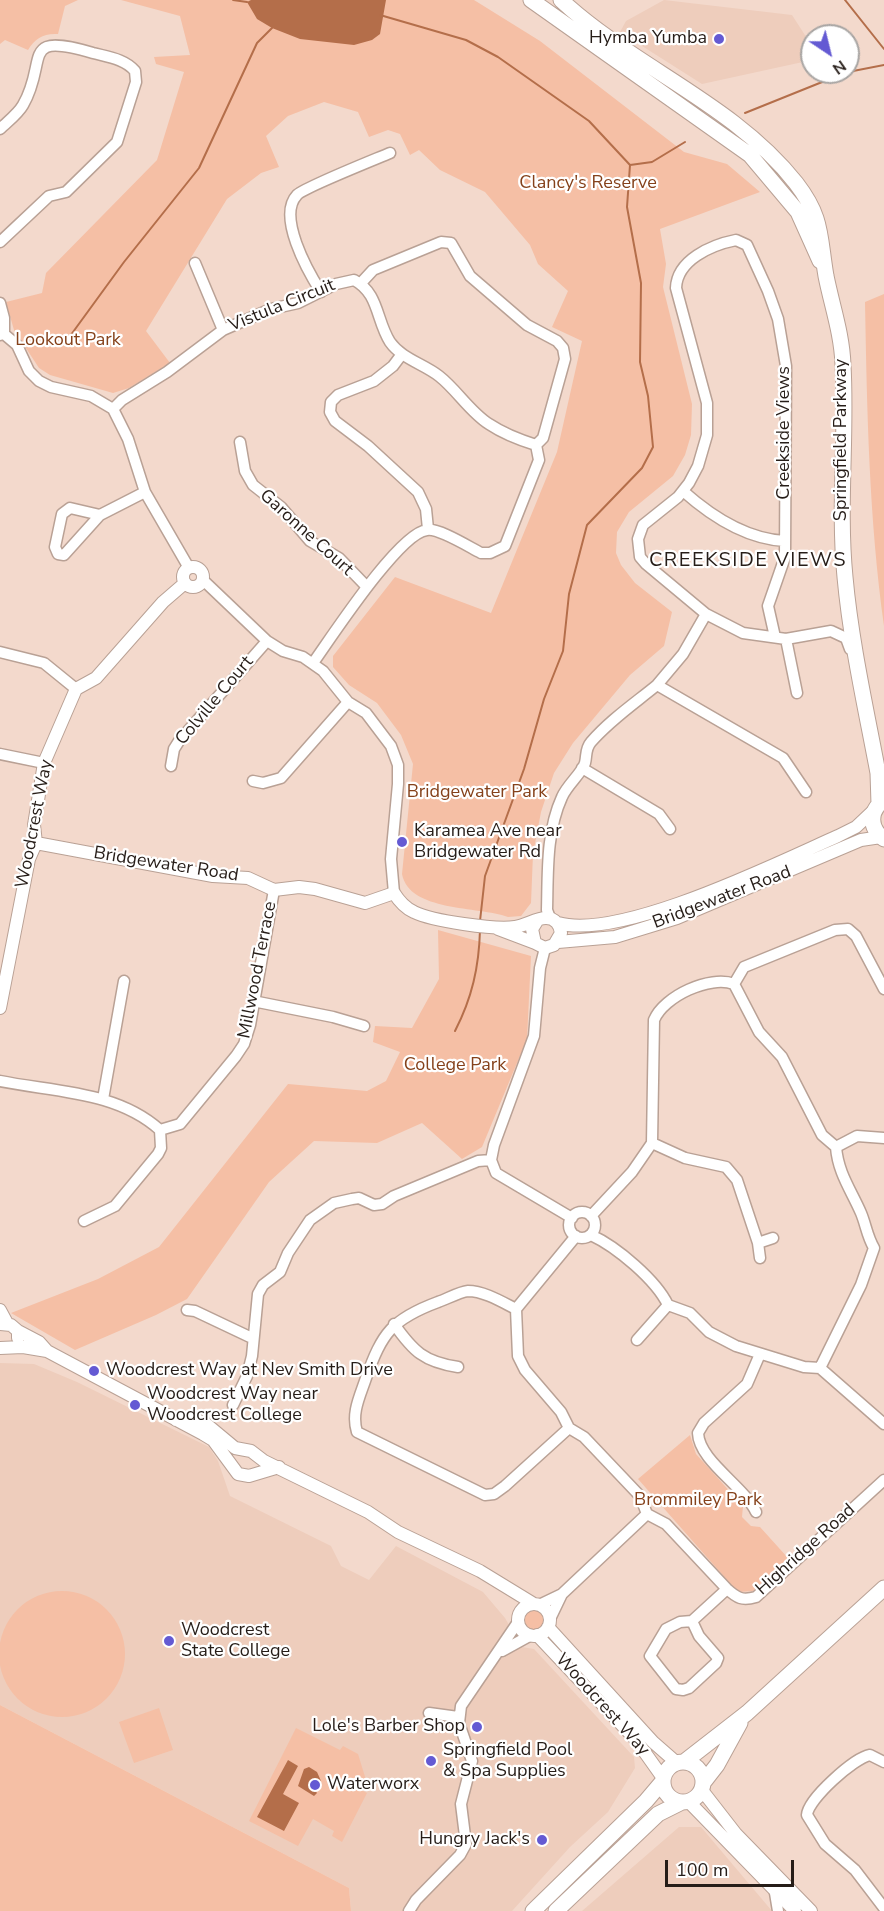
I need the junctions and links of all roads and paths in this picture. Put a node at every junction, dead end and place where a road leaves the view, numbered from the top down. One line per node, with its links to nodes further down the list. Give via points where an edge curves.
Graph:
1 (531, 0): 7 (main road, Springfield Parkway, via 750,155 798,212)
2 (561, 0): 7 (main road, Springfield Parkway, via 764,149 809,203 820,227)
3 (0, 129): 5 (street, via 22,107 40,54 50,45 62,44 121,61 135,71 136,82 117,142 66,192 49,196)
4 (390, 153): 9 (street, via 298,193 289,208 291,227)
5 (0, 242)
6 (195, 263): 11 (street)
7 (826, 274): 26 (main road, Springfield Parkway, via 843,363 842,518)
8 (361, 284): 9 (street, Vistula Circuit, via 348,279); 13 (street, Vistula Circuit, via 371,295 392,344); 16 (street, via 373,270 441,242 451,243 470,276 527,325 563,348 565,359 543,438)
9 (321, 292): 11 (street, Vistula Circuit)
10 (0, 303): 12 (street, via 4,318)
11 (223, 330): 14 (street, Vistula Circuit)
12 (2, 334): 14 (street, via 17,345 29,371 39,381 91,396)
13 (402, 354): 16 (street, Vistula Circuit, via 438,376 488,424); 20 (street, via 374,381 338,395 330,412 335,421 418,492 426,509)
14 (113, 409): 18 (street, via 128,439)
15 (240, 442): 25 (street, Garonne Court, via 245,471 253,485 281,507 310,541 339,558)
16 (536, 445): 20 (street, via 538,460 505,546 482,553)
17 (683, 491): 21 (street, via 732,527); 21 (street, Creekside Views, via 698,466 710,419 676,279 687,261 736,240 747,245 757,265 782,339 788,387); 27 (street, Creekside Views, via 643,525 638,547 645,564)
18 (145, 492): 19 (street); 22 (street)
19 (100, 515): 19 (street, via 72,549 58,554 55,547 62,513 70,508)
20 (428, 529): 25 (street, via 420,531)
21 (785, 541): 29 (street, Creekside Views, via 783,566 769,600)
22 (189, 568): 23 (street, via 200,569); 24 (street, via 183,576)
23 (203, 580): 24 (street, via 195,587); 30 (street)
24 (185, 583): 35 (street, via 163,602 96,678)
25 (367, 587): 33 (street)
26 (849, 603): 28 (street, via 844,622); 32 (main road, Springfield Parkway)
27 (706, 614): 29 (street, Creekside Views, via 742,633); 34 (street, via 683,654)
28 (831, 631): 29 (street, Creekside Views); 32 (street, via 846,638 852,657)
29 (781, 638): 36 (street, Creekside Views)
30 (267, 641): 33 (street); 42 (street, Colville Court, via 178,741)
31 (0, 652): 35 (street, via 45,663)
32 (858, 660): 38 (main road, Springfield Parkway)
33 (313, 663): 37 (street)
34 (657, 685): 43 (street, via 589,744); 45 (street, via 783,758)
35 (76, 689): 41 (street, Woodcrest Way)
36 (797, 693)
37 (348, 702): 44 (street, via 282,777 263,783); 51 (street, via 380,728 398,765 390,877)
38 (867, 714): 40 (main road, Springfield Parkway); 46 (main road, Springfield Parkway, via 878,773)
39 (0, 754): 41 (street)
40 (884, 761)
41 (44, 763): 49 (street, Woodcrest Way, via 34,825)
42 (171, 766)
43 (582, 768): 47 (street, via 652,808); 52 (street, via 561,800 549,845)
44 (253, 781)
45 (806, 792)
46 (879, 805): 48 (main road, Springfield Parkway, via 874,827); 52 (street, Bridgewater Road, via 856,827 838,836 656,911 569,927)
47 (669, 829)
48 (882, 838): 54 (street, Bridgewater Road, via 861,840 677,918 615,937)
49 (36, 843): 50 (street, Bridgewater Road, via 213,876 248,878); 60 (street, Woodcrest Way, via 29,859)
50 (274, 890): 51 (street, Bridgewater Road, via 315,889 365,903); 59 (street, Millwood Terrace)
51 (394, 893): 53 (street, Bridgewater Road, via 414,912)
52 (547, 918): 53 (street, Bridgewater Road); 54 (street, via 561,933); 55 (street, via 532,929)
53 (497, 928): 55 (street, Bridgewater Road)
54 (558, 942): 55 (street, Bridgewater Road)
55 (540, 945): 68 (street, via 534,1036)
56 (124, 981): 63 (street)
57 (734, 984): 58 (street, via 744,967 835,930 848,929 856,936); 66 (street, via 713,981 669,999 659,1009 654,1020); 67 (street, via 759,1032 782,1056 822,1135)
58 (884, 989)
59 (253, 1001): 61 (street); 64 (street, Millwood Terrace, via 250,1025 236,1056 180,1124)
60 (0, 1008)
61 (364, 1026)
62 (0, 1081): 63 (street)
63 (103, 1099): 64 (street, via 133,1110)
64 (160, 1130): 71 (street, via 158,1154 123,1198)
65 (884, 1138): 67 (street, via 857,1136)
66 (652, 1143): 69 (street, via 632,1172); 75 (street, via 685,1158 726,1167 737,1180)
67 (836, 1147): 76 (street, via 838,1167)
68 (492, 1160): 70 (street, via 496,1173); 85 (street, via 478,1161 382,1204 359,1198 334,1203 318,1213 303,1229 280,1272 258,1294)
69 (591, 1216): 70 (street, via 581,1213); 72 (street, via 595,1226)
70 (572, 1218): 73 (street, via 570,1228)
71 (84, 1221)
72 (591, 1235): 73 (street); 78 (street, via 603,1240 661,1289)
73 (576, 1236): 79 (street)
74 (773, 1238): 75 (street)
75 (758, 1243): 77 (street)
76 (879, 1248): 91 (street)
77 (760, 1258)
78 (669, 1305): 86 (street); 89 (street, via 690,1313 721,1339)
79 (516, 1309): 83 (street, via 467,1291 411,1312); 95 (street, via 518,1356)
80 (0, 1310): 82 (street)
81 (186, 1310): 85 (street)
82 (4, 1324): 84 (street)
83 (394, 1324): 90 (street, via 413,1348 434,1364); 95 (street, via 375,1353 357,1406 357,1432 485,1495 505,1486)
84 (18, 1331): 87 (street, via 18,1341); 88 (street, via 39,1342)
85 (252, 1338): 92 (street, via 247,1376)
86 (637, 1340)
87 (3, 1349): 88 (street)
88 (46, 1351): 93 (street)
89 (760, 1354): 91 (street); 102 (street, via 747,1384 698,1433 701,1448 751,1501)
90 (458, 1367)
91 (820, 1368): 94 (street)
92 (233, 1405)
93 (176, 1420): 96 (street, via 205,1423 230,1445); 99 (street, via 213,1440)
94 (884, 1424)
95 (569, 1428): 103 (street, via 584,1437 640,1496)
96 (242, 1450): 97 (street); 99 (street, via 233,1458)
97 (257, 1456): 98 (street); 100 (street, via 259,1465)
98 (279, 1467): 100 (street); 104 (street)
99 (233, 1468): 100 (street, via 242,1476)
100 (253, 1474)
101 (884, 1480): 106 (street, Highridge Road, via 756,1597 737,1598)
102 (756, 1512)
103 (647, 1514): 106 (street, Highridge Road, via 666,1524); 107 (street)
104 (496, 1582): 108 (street); 109 (street)
105 (884, 1587): 115 (main road)
106 (727, 1589): 110 (street)
107 (562, 1594): 108 (street); 111 (street)
108 (536, 1604): 109 (street, via 524,1608); 111 (street, via 547,1610)
109 (518, 1619): 112 (street, via 523,1631); 113 (street)
110 (692, 1621): 110 (street, via 666,1629 650,1656 676,1689 683,1690 696,1682 718,1658)
111 (549, 1623): 112 (street); 118 (street, Woodcrest Way, via 653,1742)
112 (534, 1635): 113 (street); 119 (street, Woodcrest Way, via 636,1740)
113 (501, 1652): 116 (street, via 461,1706)
114 (429, 1713): 116 (street)
115 (747, 1713): 118 (main road); 120 (main road)
116 (458, 1717): 125 (street, via 471,1761 461,1804 466,1844)
117 (884, 1762): 123 (street, via 870,1755 856,1760 812,1801 807,1815 825,1844 855,1870)
118 (680, 1763): 119 (main road, via 671,1766); 120 (main road, via 695,1767)
119 (663, 1779): 121 (main road, via 667,1795); 126 (main road, via 646,1801)
120 (702, 1786): 121 (main road); 124 (street, via 736,1834)
121 (685, 1802): 122 (street); 127 (main road, via 658,1814)
122 (775, 1893): 124 (street); 128 (street)
123 (884, 1908)
124 (803, 1910)
125 (409, 1911)
126 (533, 1911)
127 (556, 1911)
128 (778, 1911)

